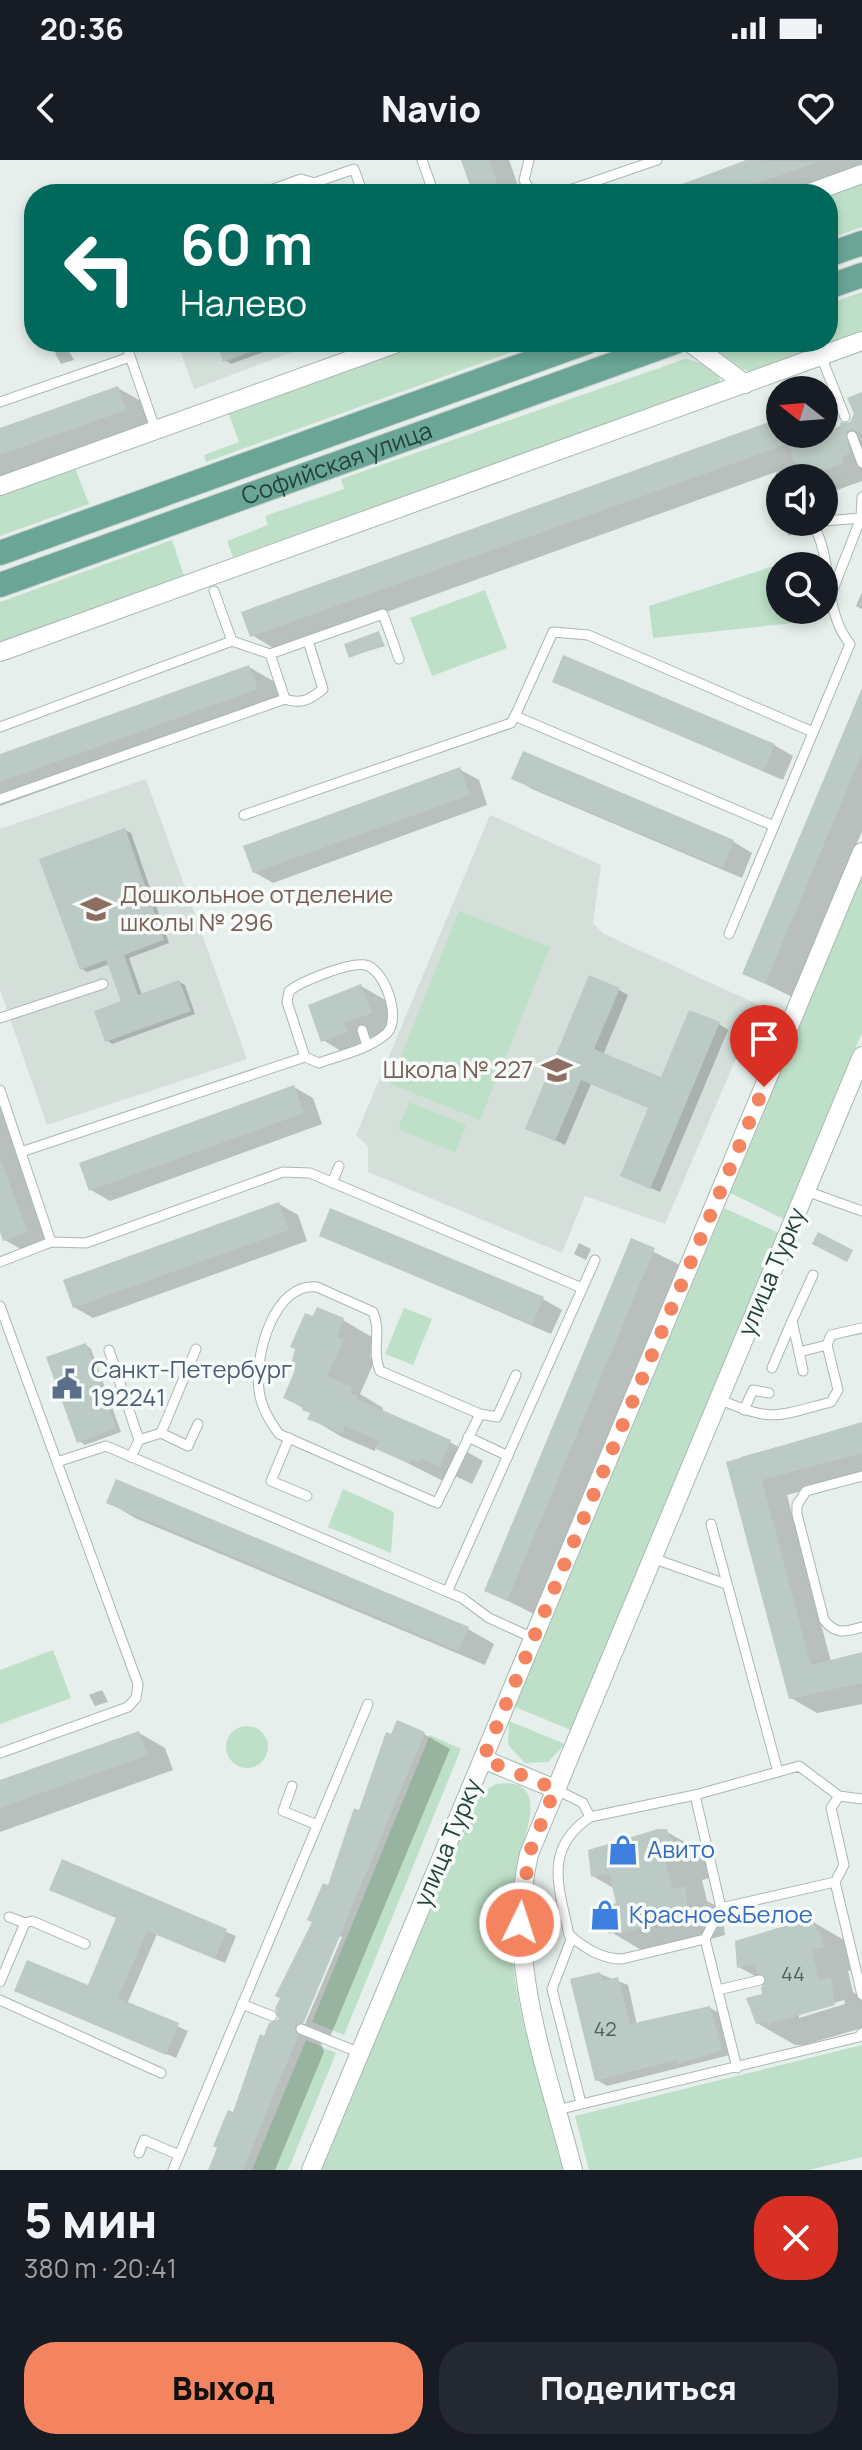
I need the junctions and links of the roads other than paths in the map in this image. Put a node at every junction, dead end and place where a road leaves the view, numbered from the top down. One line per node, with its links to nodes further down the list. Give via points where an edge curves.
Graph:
1 (422, 160): 8 (lane)
2 (529, 160): 9 (lane)
3 (657, 160): 4 (lane)
4 (631, 164): 10 (lane)
5 (862, 174): 11 (street)
6 (287, 184): 7 (lane, via 301,179 314,183 354,169)
7 (359, 184)
8 (430, 184)
9 (526, 184)
10 (582, 184)
11 (834, 184)
12 (862, 243): 13 (main road)
13 (838, 251)
14 (862, 275): 15 (main road)
15 (838, 283)
16 (862, 341): 17 (street)
17 (838, 350)
18 (128, 352): 25 (lane)
19 (373, 352): 29 (street)
20 (559, 352): 36 (main road, Софийская улица)
21 (647, 352): 38 (main road, Софийская улица)
22 (702, 352): 26 (street)
23 (832, 352): 24 (street)
24 (821, 356): 26 (street); 28 (lane)
25 (130, 357): 27 (lane); 29 (lane)
26 (745, 384): 43 (street)
27 (0, 402)
28 (845, 417)
29 (156, 431): 32 (street)
30 (852, 436): 31 (lane)
31 (862, 463)
32 (0, 486)
33 (862, 497): 34 (lane)
34 (861, 518): 35 (lane); 37 (lane)
35 (838, 520)
36 (4, 552): 38 (main road)
37 (838, 577)
38 (9, 582)
39 (214, 591): 41 (lane)
40 (836, 624): 49 (lane, via 850,644)
41 (232, 641): 44 (lane); 48 (lane)
42 (308, 641): 44 (lane); 45 (lane, via 383,614); 46 (lane, via 323,689 295,703)
43 (0, 652)
44 (270, 654): 46 (lane)
45 (399, 659)
46 (285, 699): 50 (lane)
47 (515, 716): 49 (lane, via 553,632 588,635); 51 (lane, via 511,723); 52 (lane)
48 (0, 727)
49 (813, 732): 52 (lane)
50 (0, 799)
51 (244, 815)
52 (774, 826): 54 (lane)
53 (862, 852): 101 (street, улица Турку)
54 (729, 934)
55 (103, 984): 56 (lane)
56 (0, 1018)
57 (362, 1030): 58 (lane)
58 (367, 1045): 60 (lane, via 319,1063); 60 (lane, via 392,1027 393,1014 380,973 357,964 289,991 287,1002)
59 (862, 1056): 65 (street, улица Турку)
60 (305, 1057): 62 (lane)
61 (0, 1090): 62 (lane)
62 (21, 1152): 67 (lane)
63 (339, 1166): 64 (lane)
64 (332, 1183): 67 (lane, via 310,1173 283,1172 86,1243); 71 (lane)
65 (806, 1191): 66 (lane); 83 (street, улица Турку)
66 (862, 1211)
67 (51, 1242): 69 (lane)
68 (595, 1260): 71 (lane)
69 (0, 1262)
70 (813, 1275): 73 (lane)
71 (582, 1288): 91 (lane)
72 (0, 1306): 93 (lane)
73 (792, 1321): 78 (lane); 79 (lane)
74 (862, 1328): 75 (lane, via 831,1335)
75 (827, 1345): 78 (lane); 84 (lane, via 838,1390 831,1402 775,1416)
76 (196, 1349): 87 (lane)
77 (109, 1350): 90 (lane)
78 (799, 1352): 80 (lane)
79 (772, 1368)
80 (803, 1371)
81 (516, 1375): 85 (lane, via 497,1417)
82 (769, 1393): 84 (lane, via 753,1390)
83 (719, 1399): 84 (lane); 97 (street, улица Турку)
84 (744, 1410)
85 (480, 1414): 88 (lane); 89 (lane, via 380,1371 373,1356 378,1325 373,1312 308,1286 281,1305 265,1340 259,1372 267,1419)
86 (198, 1424): 87 (lane, via 188,1446)
87 (161, 1433): 90 (lane)
88 (468, 1437): 89 (lane, via 437,1503); 91 (lane)
89 (289, 1438): 95 (lane, via 271,1481)
90 (139, 1440): 92 (lane)
91 (508, 1456): 99 (lane)
92 (131, 1457): 93 (lane, via 106,1446); 99 (lane)
93 (57, 1462): 103 (lane, via 138,1684 136,1698 128,1707)
94 (862, 1476): 100 (lane, via 806,1491 797,1505 824,1620 841,1633)
95 (307, 1496)
96 (711, 1524): 98 (lane)
97 (652, 1558): 98 (lane); 107 (street, улица Турку)
98 (726, 1584): 105 (lane)
99 (447, 1592): 101 (lane)
100 (862, 1627)
101 (533, 1638): 104 (street, улица Турку)
102 (368, 1704): 112 (lane)
103 (0, 1753)
104 (483, 1759): 107 (street); 130 (street, улица Турку)
105 (778, 1772): 108 (lane); 109 (lane, via 799,1766)
106 (292, 1786): 112 (lane, via 283,1811)
107 (555, 1789): 111 (lane, via 583,1803); 135 (street, улица Турку, via 529,1854 520,1934 525,1981)
108 (695, 1795): 111 (lane); 114 (lane)
109 (839, 1796): 110 (lane); 113 (lane, via 831,1808 844,1865)
110 (862, 1799)
111 (590, 1817): 117 (lane, via 575,1827 558,1858 558,1881)
112 (317, 1825): 125 (lane)
113 (835, 1882): 114 (lane); 123 (lane)
114 (721, 1908): 118 (lane)
115 (9, 1917): 116 (lane)
116 (25, 1923): 119 (lane, via 32,1921); 121 (lane)
117 (572, 1937): 118 (lane, via 599,1955 622,1959); 134 (lane, via 552,1989)
118 (705, 1939): 122 (lane)
119 (85, 1944)
120 (760, 1980): 122 (lane)
121 (0, 1982)
122 (718, 1990): 132 (lane)
123 (862, 1995)
124 (0, 2000): 133 (lane)
125 (242, 2004): 126 (lane); 137 (lane)
126 (272, 2016)
127 (301, 2029): 130 (lane)
128 (862, 2033): 131 (lane)
129 (779, 2043): 131 (lane)
130 (360, 2053): 139 (street, улица Турку)
131 (781, 2057): 132 (lane)
132 (737, 2068): 134 (lane)
133 (161, 2073)
134 (581, 2103): 135 (lane)
135 (557, 2110): 140 (street, улица Турку)
136 (139, 2153): 137 (lane, via 144,2140)
137 (179, 2155): 138 (lane)
138 (173, 2170)
139 (311, 2170)
140 (573, 2170)

